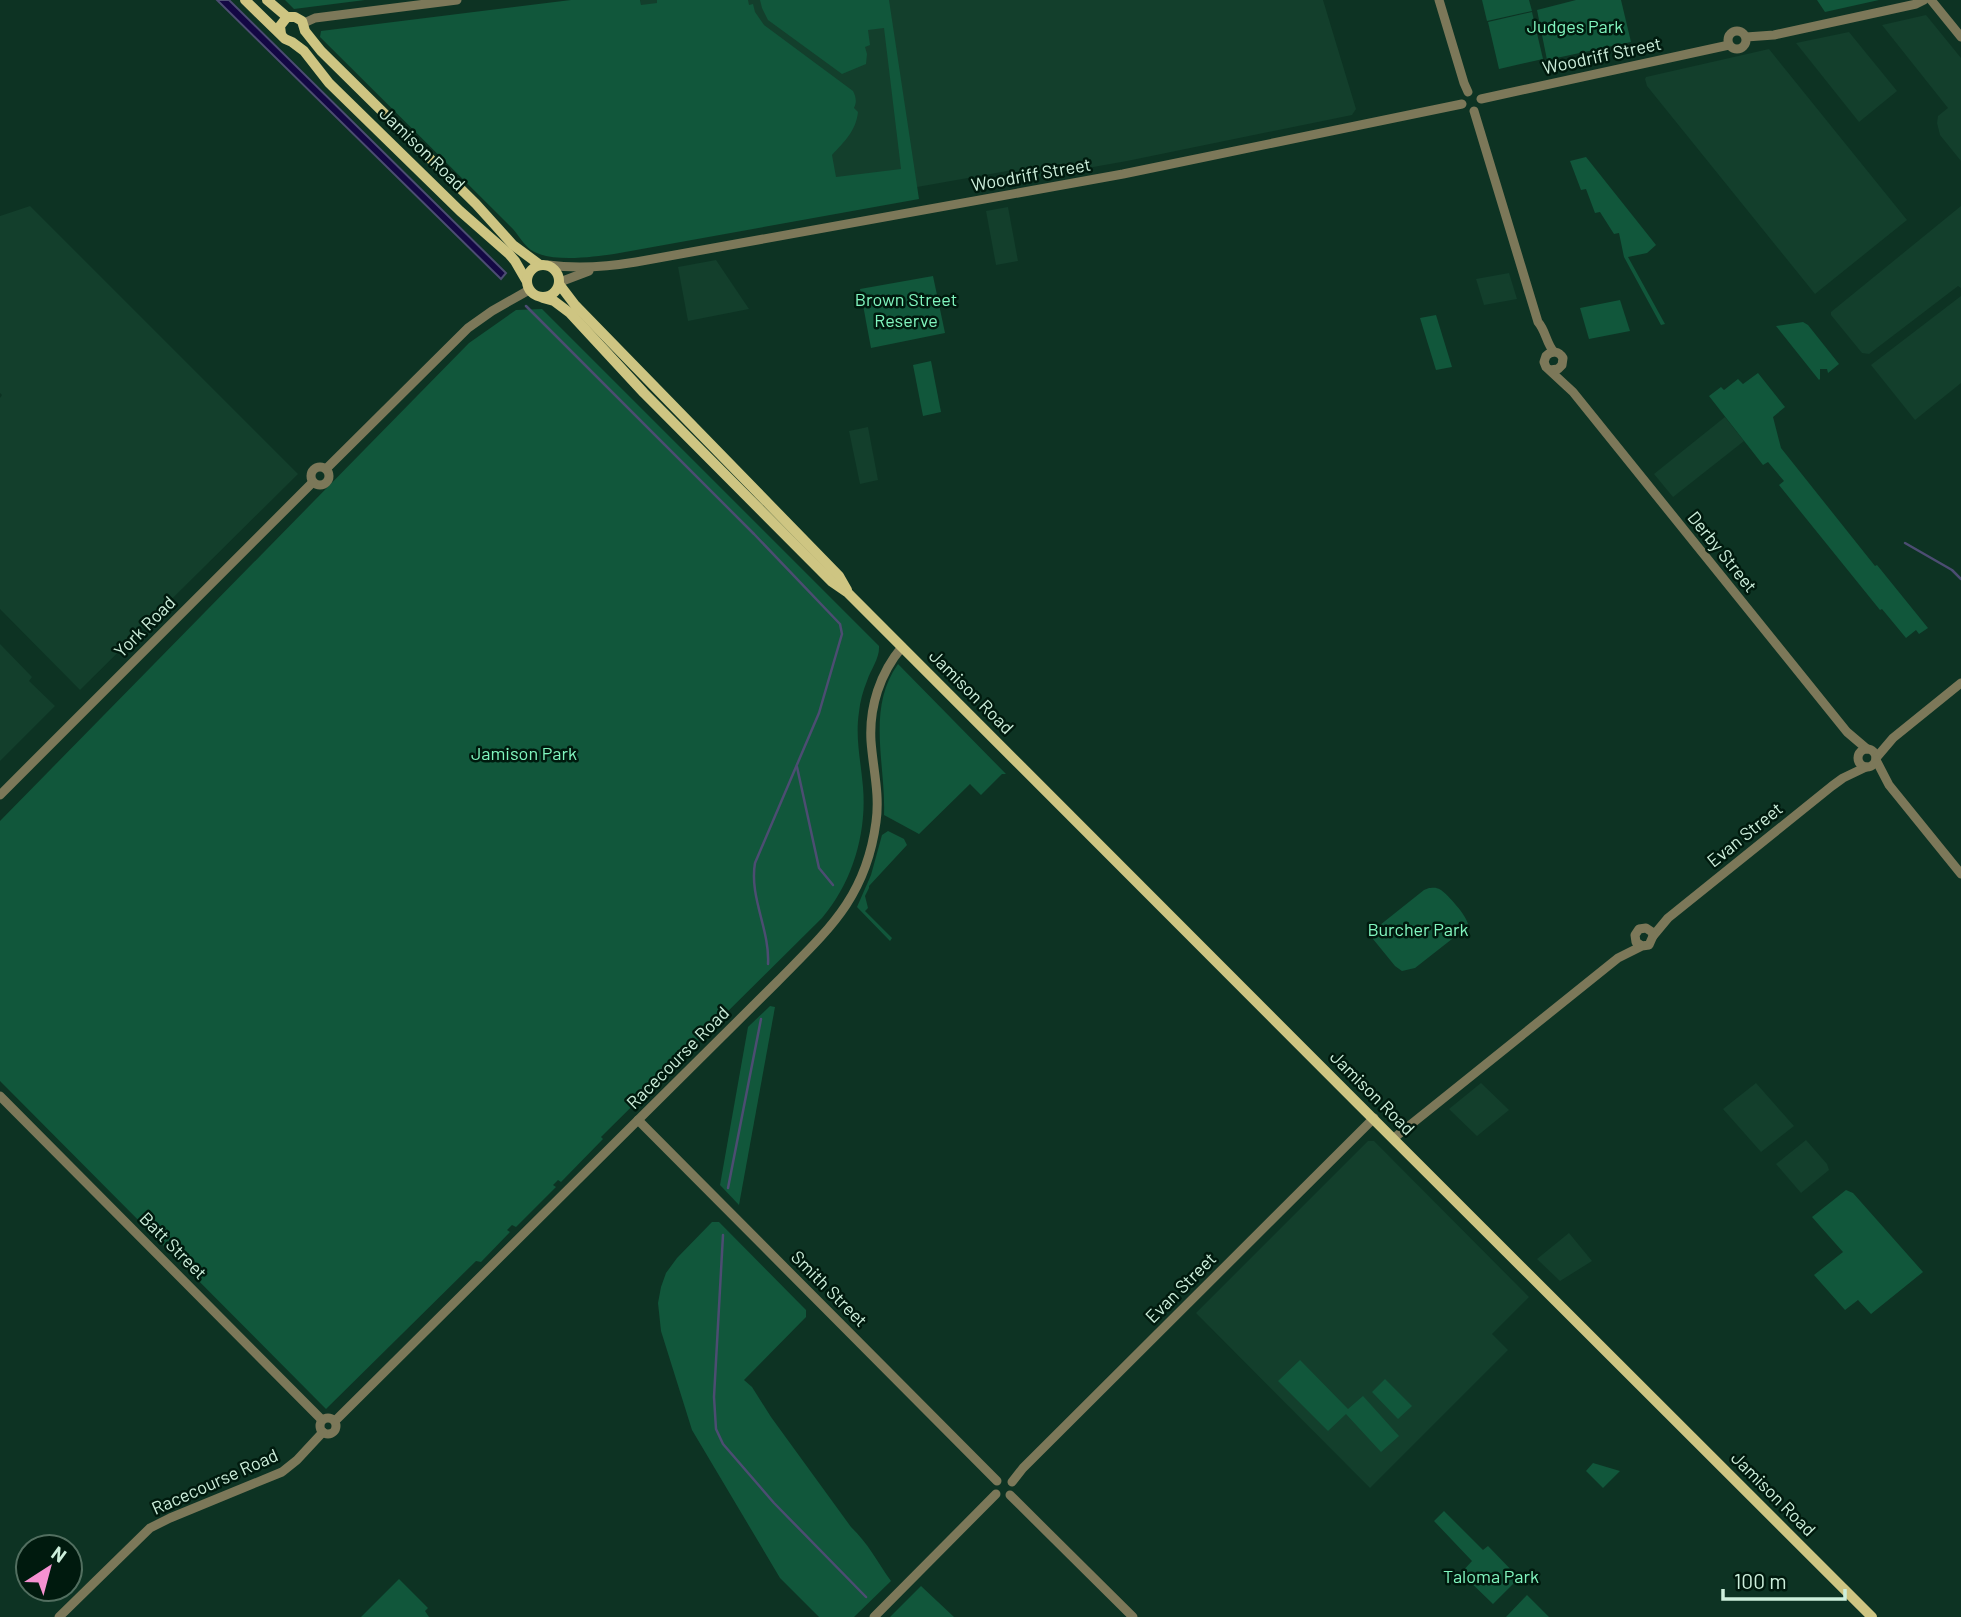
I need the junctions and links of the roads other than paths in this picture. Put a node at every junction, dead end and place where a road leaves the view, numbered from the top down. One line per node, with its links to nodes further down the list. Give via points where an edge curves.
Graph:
1 (245, 0): 9 (main road)
2 (267, 0): 7 (main road)
3 (457, 0): 8 (street, via 315,18)
4 (1439, 0): 12 (street)
5 (1924, 0): 13 (street, Woodriff Street, via 1774,35 1746,37 1732,32 1729,45)
6 (1931, 0): 10 (street)
7 (287, 17): 8 (main road, via 295,16); 9 (main road)
8 (304, 27): 11 (main road, via 299,40); 16 (main road, Jamison Road, via 321,51 513,245)
9 (281, 34): 11 (main road)
10 (1961, 37)
11 (292, 42): 19 (main road, Jamison Road, via 386,139 509,254)
12 (1468, 92): 13 (street, via 1476,92); 14 (street)
13 (1481, 99): 15 (street)
14 (1462, 104): 15 (street); 17 (street, Woodriff Street, via 1123,174)
15 (1474, 111): 21 (street)
16 (544, 265): 17 (street, Woodriff Street); 18 (main road, via 557,272); 19 (main road, via 532,269)
17 (604, 267): 18 (street, Woodriff Street)
18 (559, 283): 20 (main road, via 553,294); 25 (main road, Jamison Road, via 575,305 839,576)
19 (528, 285): 20 (main road); 36 (street, York Road, via 468,328 326,469 329,477 325,484 313,482)
20 (543, 298): 25 (main road, Jamison Road, via 570,313 644,393)
21 (1550, 354): 22 (street, via 1559,354); 23 (street, via 1545,364)
22 (1562, 365): 23 (street); 24 (street, Derby Street)
23 (1550, 370): 24 (street, Derby Street)
24 (1573, 392): 28 (street, Derby Street)
25 (848, 593): 26 (main road, Jamison Road)
26 (902, 647): 43 (main road, Jamison Road); 44 (street, Racecourse Road, via 885,671 876,695 871,741 877,812 873,840 853,895 830,928)
27 (1961, 683): 29 (street)
28 (1847, 732): 30 (street, Derby Street); 31 (street, Derby Street)
29 (1893, 738): 30 (street); 32 (street)
30 (1868, 749): 31 (street); 32 (street)
31 (1858, 757): 33 (street); 34 (street, Evan Street)
32 (1876, 759): 33 (street); 35 (street)
33 (1867, 767): 34 (street, Evan Street); 35 (street)
34 (1843, 778): 38 (street, Evan Street)
35 (1889, 785): 37 (street)
36 (0, 796)
37 (1961, 874)
38 (1651, 932): 39 (street, via 1639,929); 40 (street, via 1651,944)
39 (1634, 937): 40 (street); 41 (street)
40 (1642, 946): 41 (street)
41 (1618, 958): 45 (street)
42 (0, 1096): 46 (street, Batt Street)
43 (1374, 1118): 45 (main road, Jamison Road); 50 (street, Evan Street)
44 (638, 1120): 47 (street, Racecourse Road); 49 (street, Smith Street)
45 (1394, 1138): 56 (main road, Jamison Road)
46 (322, 1420): 47 (street); 48 (street)
47 (335, 1421): 48 (street, via 334,1431)
48 (323, 1432): 53 (street, Racecourse Road, via 282,1472 150,1528)
49 (997, 1481): 50 (street); 51 (street)
50 (1012, 1482): 52 (street)
51 (996, 1494): 52 (street); 54 (street)
52 (1010, 1495): 55 (street)
53 (58, 1617)
54 (874, 1617)
55 (1133, 1617)
56 (1872, 1617)

